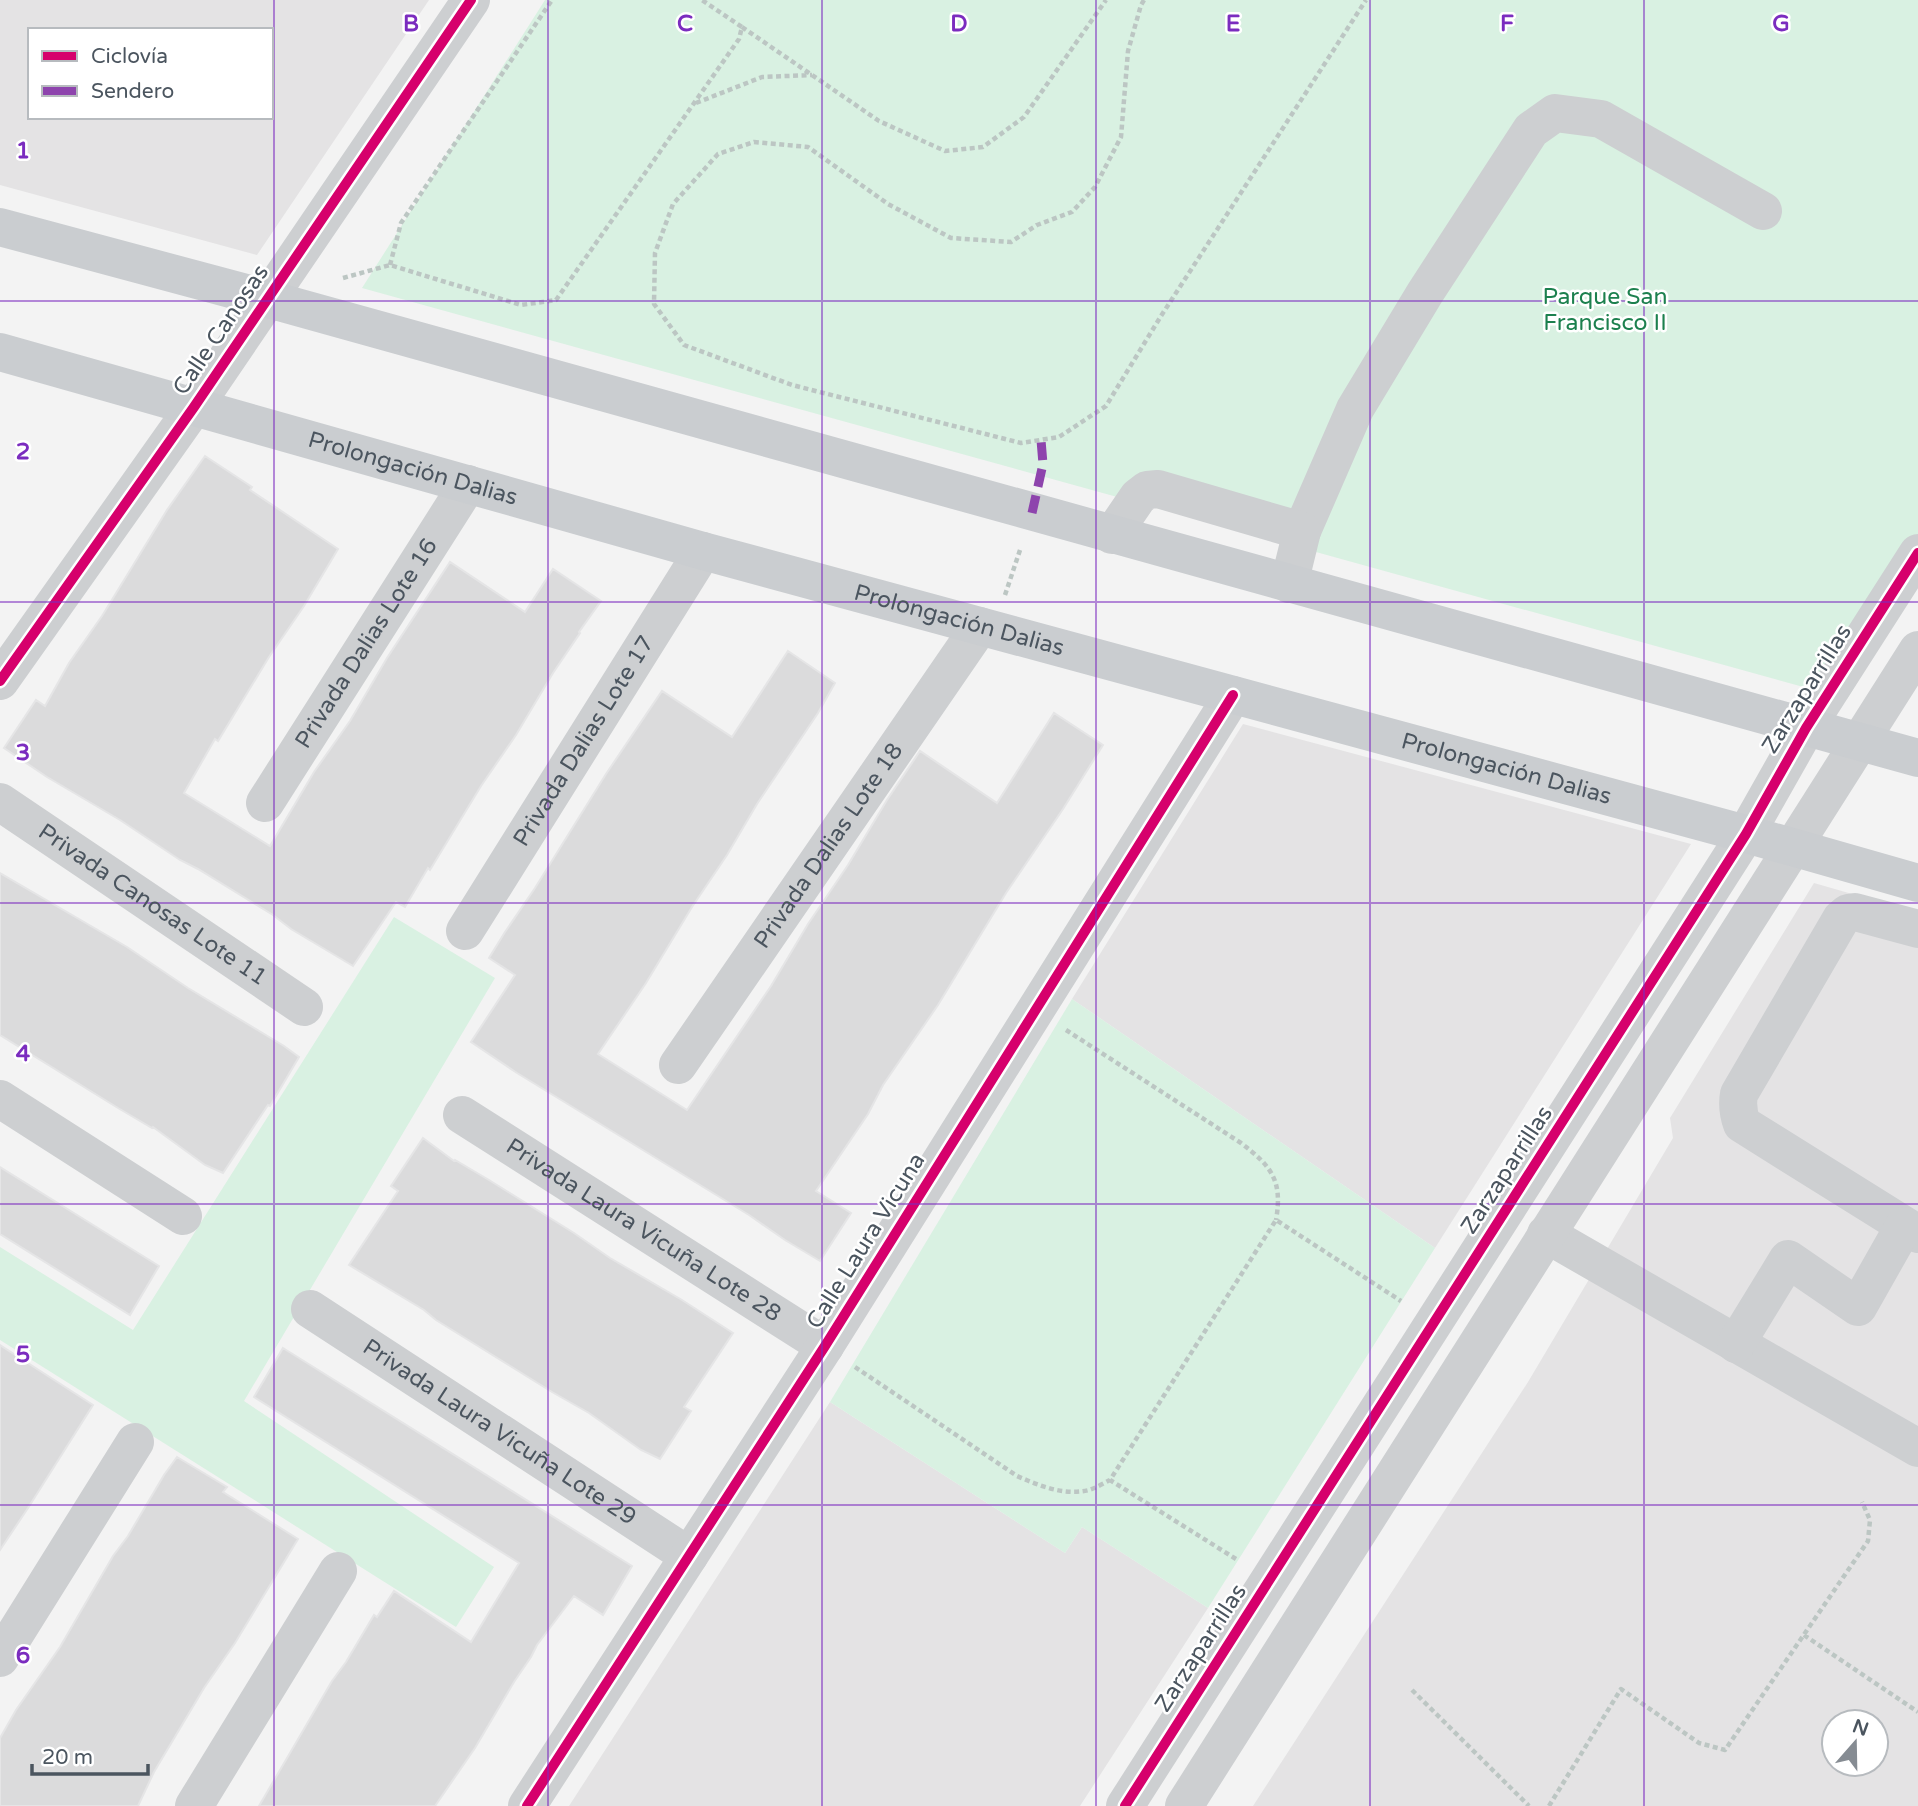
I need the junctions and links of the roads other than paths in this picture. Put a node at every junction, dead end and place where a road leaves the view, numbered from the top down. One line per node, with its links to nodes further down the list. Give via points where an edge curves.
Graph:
1 (471, 0): 4 (street, Calle Canosas)
2 (1763, 211): 8 (street, via 1601,119 1555,113 1531,130 1362,397)
3 (0, 227): 4 (main road)
4 (268, 299): 6 (street, Calle Canosas); 9 (main road)
5 (0, 352): 6 (main road, Prolongación Dalias)
6 (194, 407): 7 (main road, Prolongación Dalias); 15 (street, Calle Canosas)
7 (468, 484): 10 (main road, Prolongación Dalias); 21 (street, Privada Dalias Lote 16)
8 (1302, 531): 9 (street, via 1158,489 1138,497); 12 (street)
9 (1112, 535): 12 (main road)
10 (703, 551): 13 (main road, Prolongación Dalias); 26 (street, Privada Dalias Lote 17)
11 (1918, 553): 17 (street, Zarzaparrillas)
12 (1289, 584): 17 (main road)
13 (987, 628): 16 (main road, Prolongación Dalias); 28 (street, Privada Dalias Lote 18)
14 (1918, 650): 18 (street)
15 (0, 681)
16 (1233, 695): 22 (main road, Prolongación Dalias); 36 (street, Calle Laura Vicuna)
17 (1806, 728): 18 (main road); 22 (street, Zarzaparrillas)
18 (1860, 743): 19 (main road); 23 (street)
19 (1918, 758)
20 (0, 802): 27 (street, Privada Canosas Lote 11)
21 (265, 803)
22 (1746, 834): 23 (main road, Prolongación Dalias); 44 (street, Zarzaparrillas)
23 (1791, 848): 24 (main road, Prolongación Dalias); 33 (street)
24 (1918, 883)
25 (1918, 929): 32 (street, via 1855,912 1841,919 1739,1094 1738,1115 1742,1124)
26 (465, 931)
27 (304, 1007)
28 (678, 1065)
29 (0, 1099): 31 (street)
30 (462, 1115): 36 (street, Privada Laura Vicuña Lote 28)
31 (183, 1216)
32 (1911, 1230): 35 (street, via 1858,1307 1788,1259)
33 (1546, 1234): 35 (street); 45 (street)
34 (310, 1309): 39 (street, Privada Laura Vicuña Lote 29)
35 (1736, 1344): 38 (street)
36 (825, 1346): 39 (street, Calle Laura Vicuna)
37 (135, 1443): 41 (street)
38 (1918, 1448)
39 (689, 1556): 43 (street, Calle Laura Vicuna)
40 (338, 1571): 42 (street)
41 (0, 1658)
42 (194, 1806)
43 (527, 1806)
44 (1125, 1806)
45 (1184, 1806)

